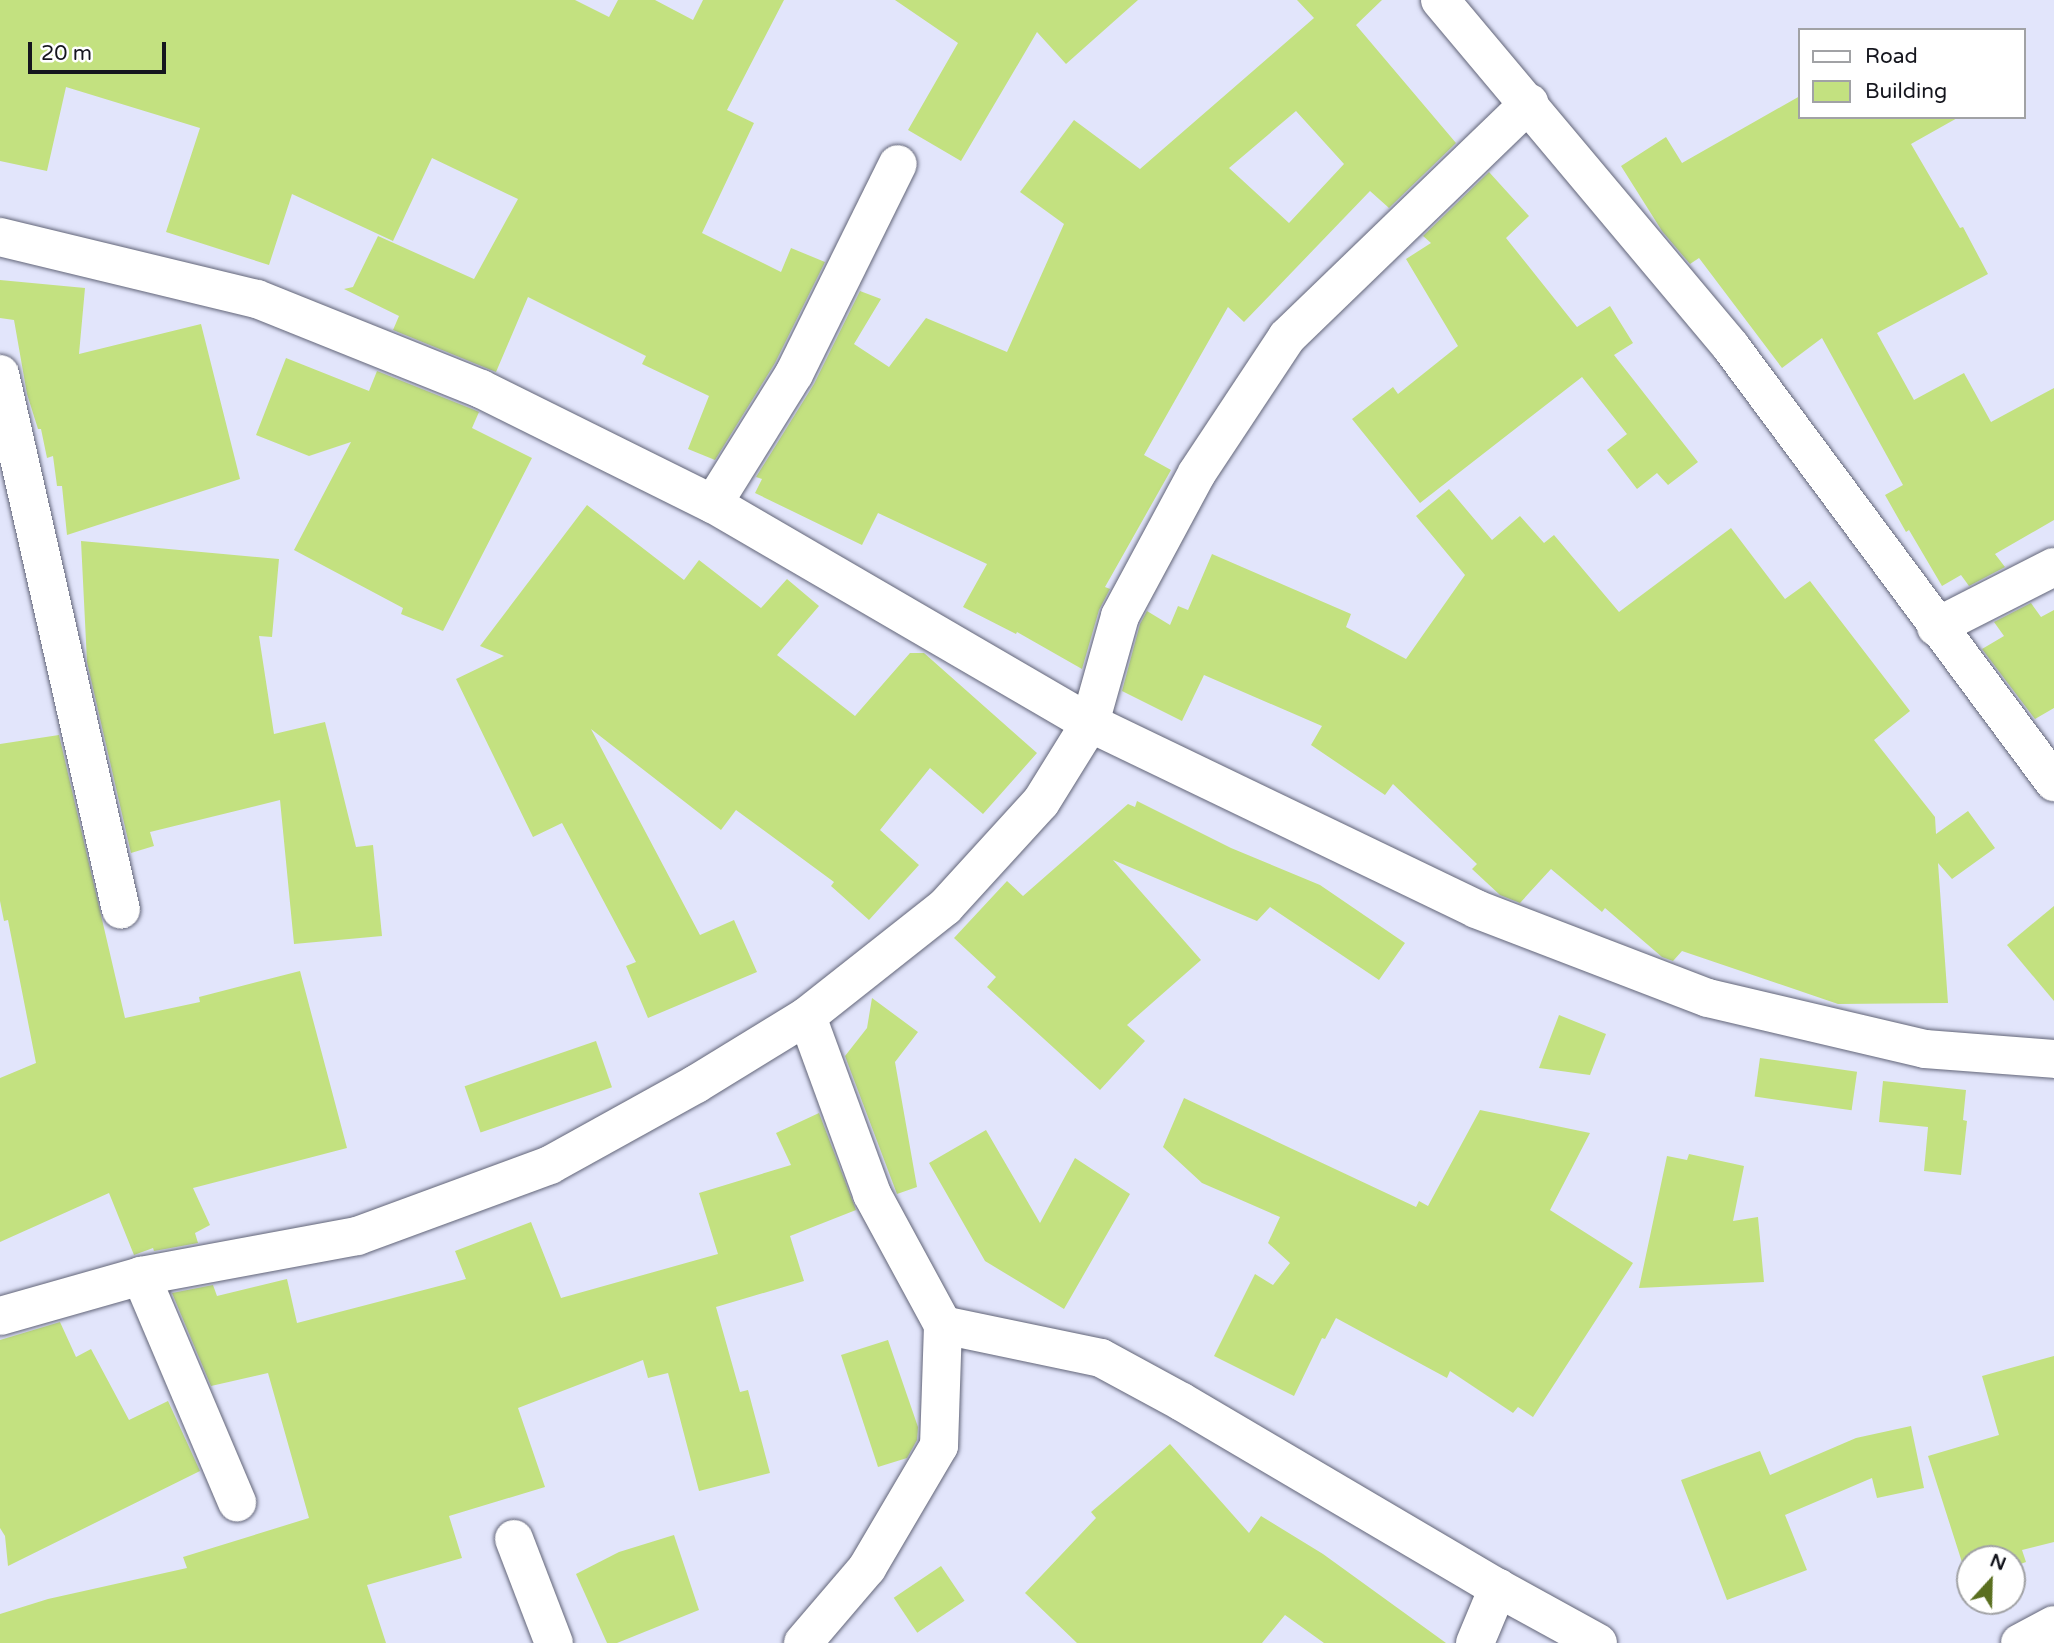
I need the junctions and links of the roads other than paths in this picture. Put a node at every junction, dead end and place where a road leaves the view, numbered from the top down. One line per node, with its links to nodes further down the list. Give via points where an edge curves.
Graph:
1 (1440, 0): 2 (street)
2 (1529, 103): 8 (street, via 1731,347); 9 (street, via 1287,337 1197,473 1119,615)
3 (898, 164): 6 (street, via 794,374)
4 (0, 237): 6 (street, via 257,299 481,389)
5 (0, 374): 11 (street)
6 (713, 504): 9 (street)
7 (2054, 567): 8 (street)
8 (1936, 627): 10 (street)
9 (1090, 723): 12 (street, via 1041,802 945,907); 13 (street, via 1476,909 1708,998 1925,1049)
10 (2054, 782)
11 (121, 910)
12 (807, 1016): 14 (street, via 550,1165 357,1236); 16 (street, via 872,1194)
13 (2054, 1059)
14 (141, 1276): 15 (street); 17 (street)
15 (0, 1316)
16 (943, 1325): 19 (street, via 1101,1358); 22 (street, via 939,1446 867,1568)
17 (237, 1502)
18 (514, 1539): 21 (street)
19 (1498, 1588): 23 (street); 24 (street)
20 (2054, 1625): 25 (street)
21 (554, 1643)
22 (803, 1643)
23 (1475, 1643)
24 (1598, 1643)
25 (2020, 1643)

